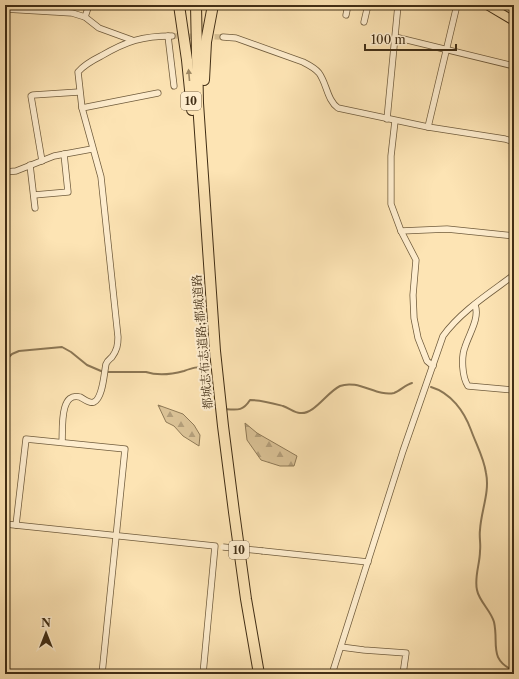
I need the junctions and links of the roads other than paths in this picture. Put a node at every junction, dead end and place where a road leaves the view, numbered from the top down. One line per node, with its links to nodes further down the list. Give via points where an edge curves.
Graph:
1 (88, 5): 12 (street)
2 (179, 5): 35 (highway, 10, one-way to 2)
3 (196, 5): 27 (highway, 都城志布志道路;都城道路 / 10)
4 (213, 5): 27 (highway, 10, via 206,42 205,125)
5 (348, 5): 11 (street)
6 (368, 5): 14 (street)
7 (398, 5): 16 (street)
8 (457, 5): 18 (street)
9 (487, 5): 13 (main road)
10 (5, 9): 12 (street, via 72,13)
11 (346, 15)
12 (85, 17): 17 (street, via 99,28)
13 (514, 21)
14 (364, 22)
15 (223, 37): 24 (street, via 236,38 303,62 319,73 332,102 338,108)
16 (395, 37): 18 (street); 24 (street)
17 (132, 40): 20 (street, via 170,36); 21 (street, via 82,68 78,72)
18 (446, 49): 19 (street); 26 (street)
19 (514, 66)
20 (174, 86)
21 (79, 92): 23 (street); 31 (street, via 31,96)
22 (158, 93): 23 (street)
23 (82, 108): 29 (street)
24 (387, 119): 25 (street)
25 (395, 121): 26 (street); 37 (street, via 391,156 391,204)
26 (428, 127): 28 (street)
27 (200, 142): 35 (highway, 都城志布志道路;都城道路 / 10)
28 (514, 142)
29 (92, 149): 30 (street); 43 (street, via 101,176 118,346 107,363 101,393 97,399 91,402 76,397 71,398 66,404 63,412)
30 (64, 154): 31 (street); 34 (street, via 68,192)
31 (42, 161): 32 (street)
32 (30, 165): 33 (street, via 16,171); 34 (street)
33 (5, 172)
34 (34, 195): 36 (street)
35 (204, 197): 52 (highway, 都城志布志道路;都城道路 / 10, via 223,426 246,599)
36 (35, 208)
37 (401, 231): 38 (street, via 447,229); 41 (street, via 416,260 413,295 418,338 427,361)
38 (514, 236)
39 (514, 275): 40 (street)
40 (475, 305): 41 (street, via 442,336); 42 (street, via 475,318 464,350 463,371 467,384)
41 (433, 366): 48 (street)
42 (514, 390)
43 (62, 442): 45 (street, via 26,439); 46 (street, via 125,449)
44 (5, 524): 45 (street)
45 (16, 525): 46 (street)
46 (116, 535): 47 (street); 50 (street)
47 (215, 546): 48 (street, bridge); 51 (street)
48 (368, 562): 49 (street)
49 (341, 647): 53 (street); 54 (street, via 406,653)
50 (102, 674)
51 (203, 674)
52 (259, 674)
53 (332, 674)
54 (403, 674)

